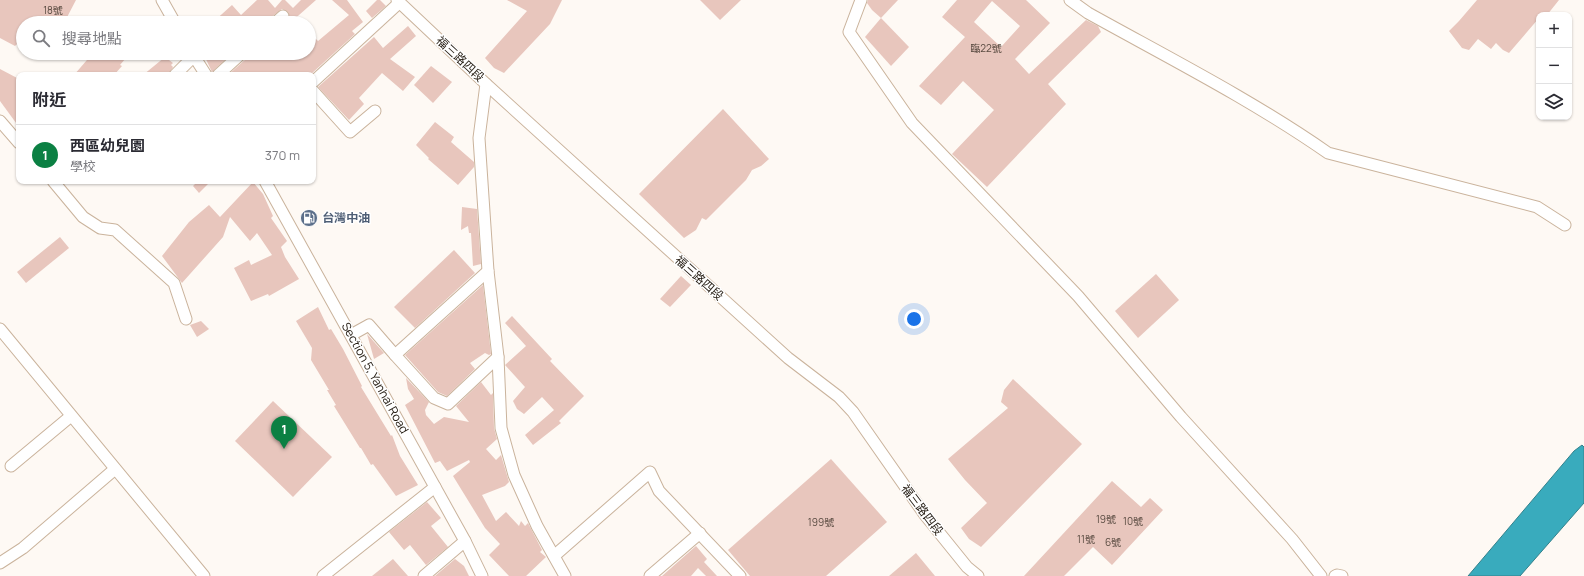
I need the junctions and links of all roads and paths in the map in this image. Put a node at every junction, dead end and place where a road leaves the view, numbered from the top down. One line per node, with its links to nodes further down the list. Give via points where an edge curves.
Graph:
1 (162, 0): 5 (street)
2 (861, 0): 43 (street, via 849,32 912,123 1078,296 1292,539)
3 (1070, 0): 20 (street, via 1088,13 1241,97 1328,152 1537,207)
4 (398, 1): 12 (street); 13 (street, 福三路四段)
5 (171, 16)
6 (188, 60): 9 (street)
7 (196, 60): 10 (street)
8 (234, 60): 11 (street)
9 (178, 72)
10 (204, 72)
11 (221, 72)
12 (316, 79)
13 (486, 84): 21 (street, via 479,138); 42 (street, 福三路四段, via 782,352 839,397 853,412 925,515 967,567)
14 (316, 94): 15 (street, via 350,132)
15 (376, 111)
16 (0, 121): 17 (street)
17 (16, 140)
18 (59, 184): 22 (street, via 83,217 100,228 115,230 174,283)
19 (267, 184): 24 (street, Section 5, Yanhai Road)
20 (1565, 225)
21 (488, 272): 25 (street); 26 (street)
22 (186, 319)
23 (0, 329): 27 (street)
24 (351, 335): 25 (street, via 368,325); 30 (street, Section 5, Yanhai Road)
25 (395, 355): 26 (street, via 434,398 448,404)
26 (498, 357): 33 (street, via 501,428 514,474 537,526)
27 (71, 416): 28 (street); 29 (street)
28 (11, 466)
29 (115, 469): 34 (street, via 24,548); 35 (street)
30 (435, 487): 32 (street, Section 5, Yanhai Road); 36 (street)
31 (700, 533): 33 (street, via 659,491 650,472); 40 (street); 41 (street)
32 (465, 541): 37 (street); 38 (street, Section 5, Yanhai Road)
33 (554, 556): 39 (street)
34 (0, 563)
35 (204, 576)
36 (323, 576)
37 (424, 576)
38 (482, 576)
39 (565, 576)
40 (650, 576)
41 (740, 576)
42 (978, 576)
43 (1321, 576)
44 (1335, 576): 45 (street)
45 (1342, 576)

